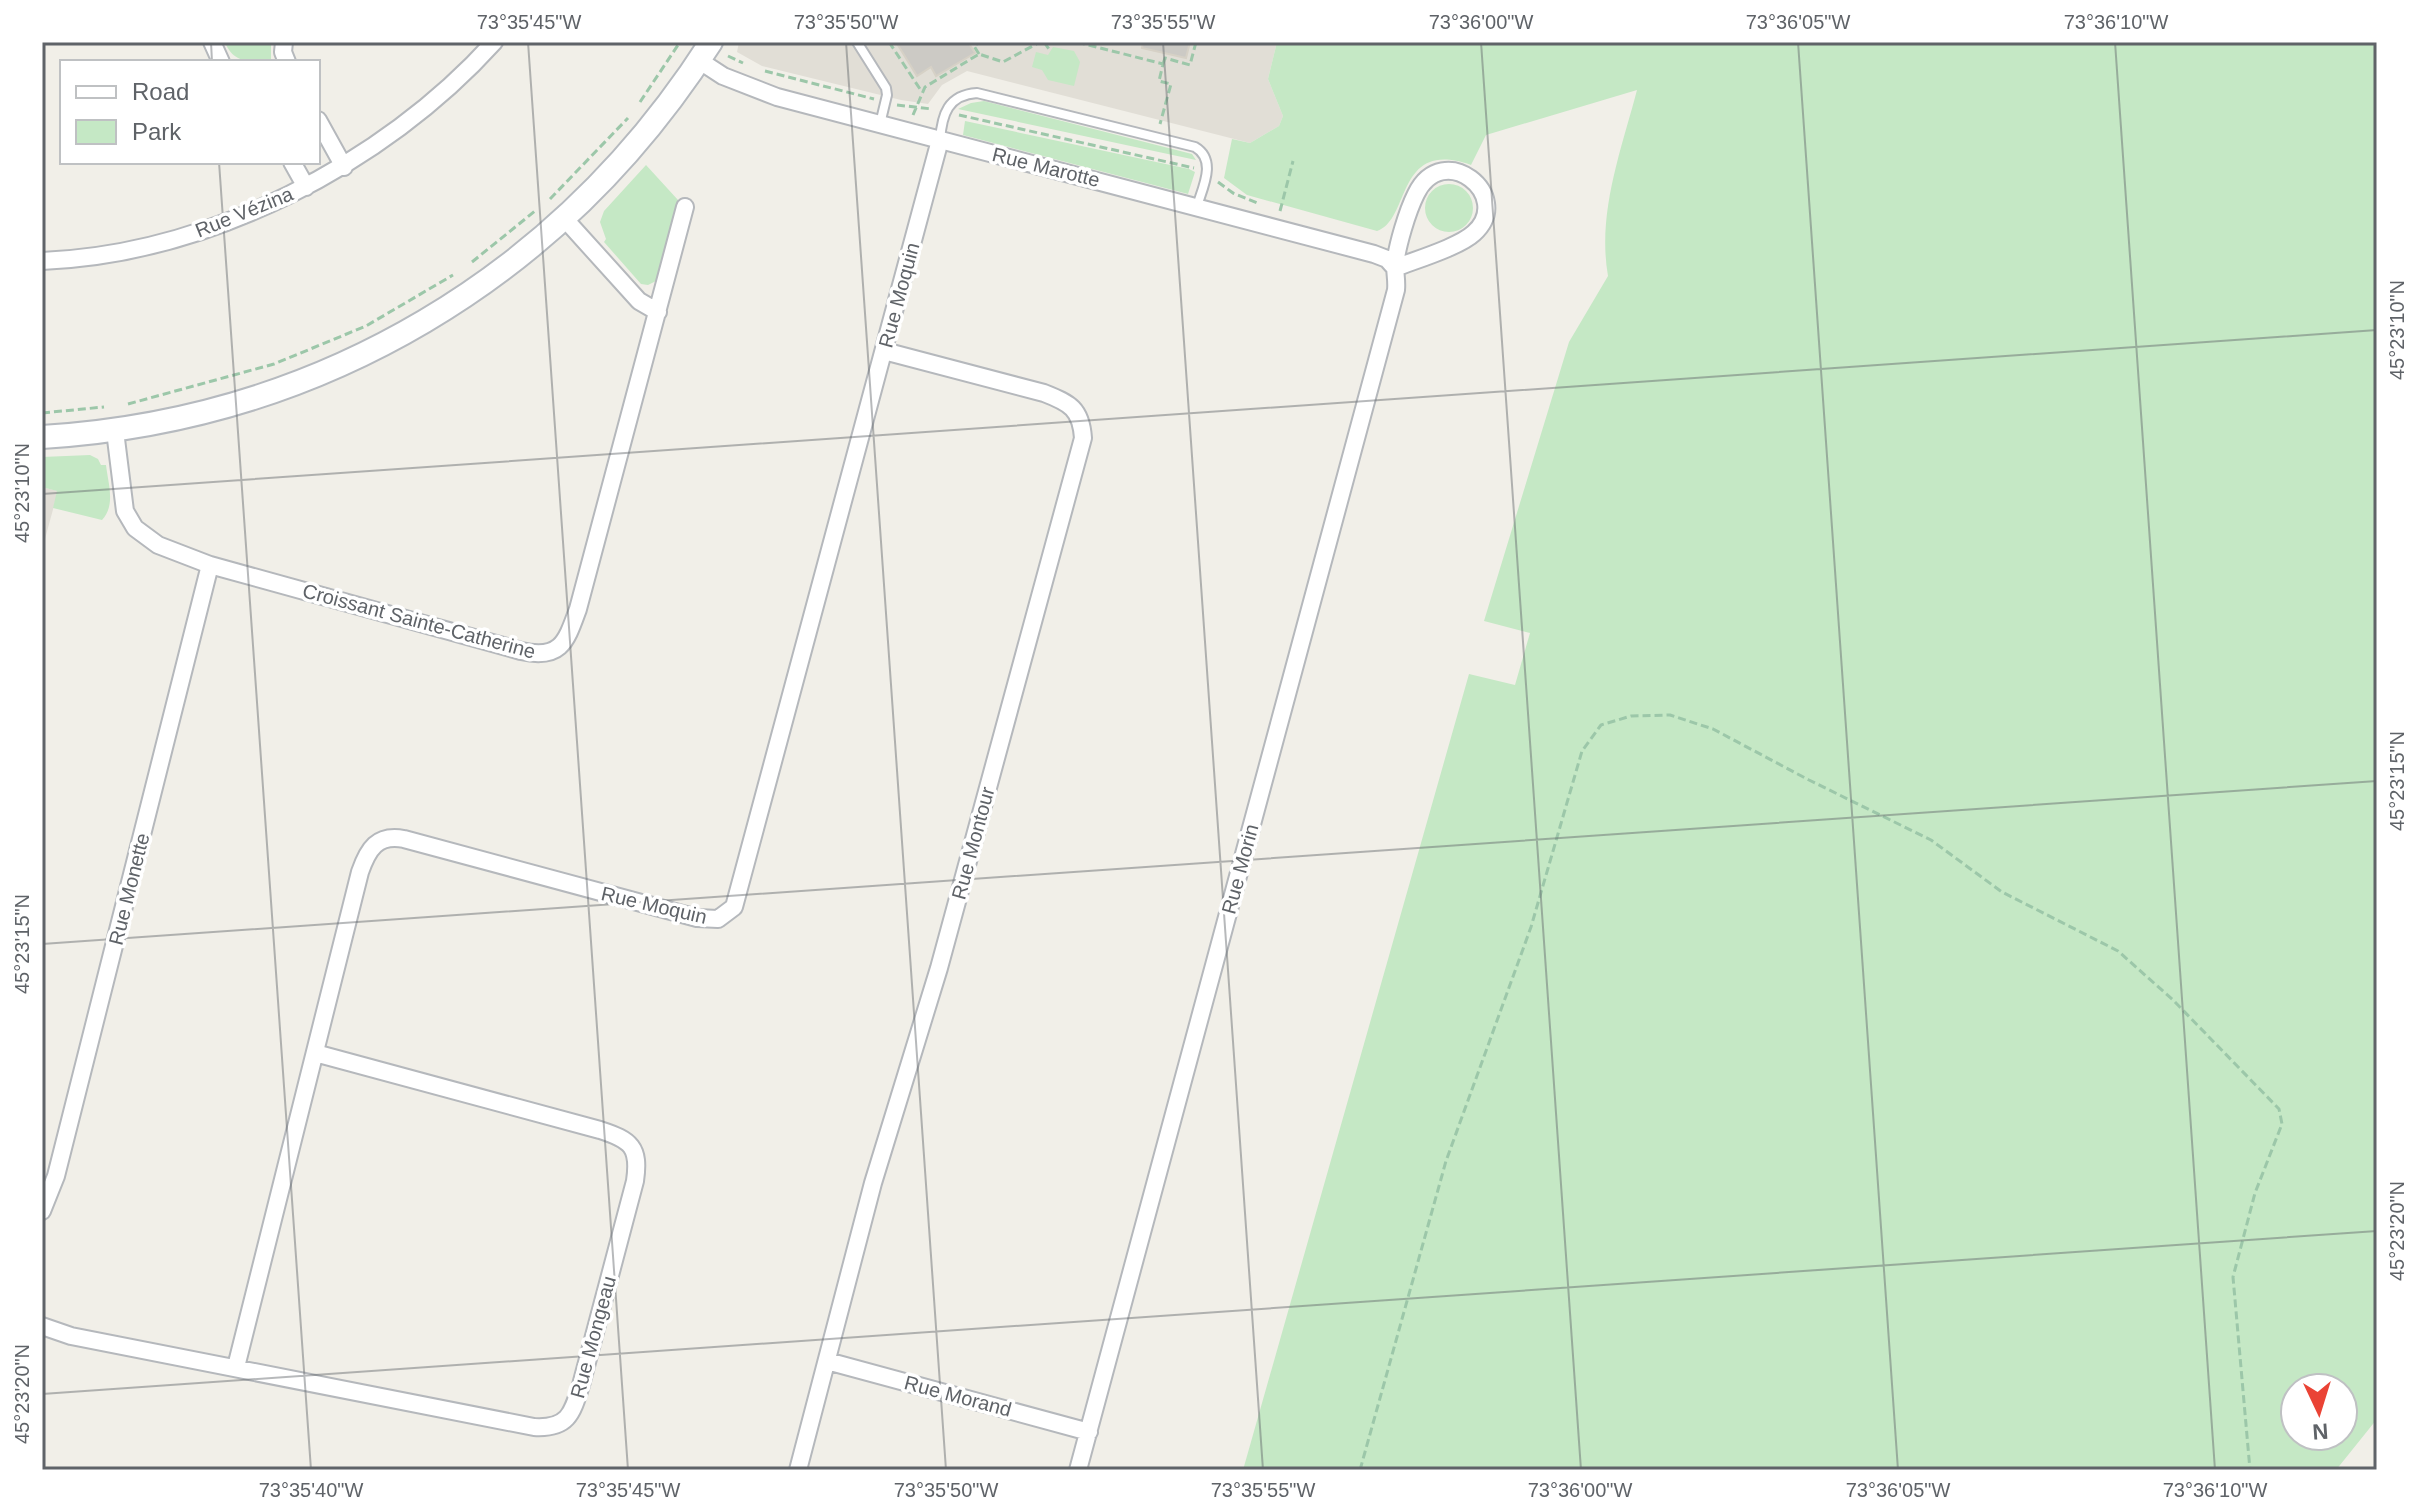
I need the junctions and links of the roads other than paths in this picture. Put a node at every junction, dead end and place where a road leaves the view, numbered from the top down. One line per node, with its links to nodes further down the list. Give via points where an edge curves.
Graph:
1 (494, 42): 8 (street, Rue Vézina, via 455,81)
2 (857, 42): 5 (lane, via 886,88)
3 (705, 51): 5 (street, Rue Marotte, via 723,76); 12 (street, via 632,146)
4 (320, 124): 8 (street)
5 (880, 124): 6 (street, Rue Marotte)
6 (940, 140): 10 (street, Rue Marotte); 10 (lane, via 949,105 977,93 1195,147 1207,163); 16 (street, Rue Moquin)
7 (293, 164): 9 (street)
8 (344, 167): 9 (street, Rue Vézina)
9 (306, 187): 13 (street, Rue Vézina, via 202,230 110,253)
10 (1197, 206): 14 (street, Rue Marotte, via 1374,254)
11 (685, 207): 15 (street, Croissant Sainte-Catherine)
12 (564, 218): 15 (street, via 639,301); 17 (street, via 479,288 373,350 257,398)
13 (42, 261)
14 (1395, 268): 14 (street, Rue Morin, via 1474,233 1486,205 1478,185 1451,171 1425,180 1410,209); 25 (street, Rue Morin, via 1396,290)
15 (658, 312): 19 (street, Croissant Sainte-Catherine, via 578,609 569,634 553,652 521,651)
16 (884, 351): 20 (street, Rue Moquin, via 734,907 718,919 697,918 384,838 369,850 360,872); 23 (street, Rue Montour, via 1063,400 1082,422 1083,438)
17 (115, 431): 18 (street); 19 (street, Croissant Sainte-Catherine, via 129,520 158,545)
18 (42, 437)
19 (210, 565): 21 (street, Rue Monette, via 56,1176)
20 (315, 1053): 24 (street, Rue Moquin); 24 (street, Rue Mongeau, via 615,1135 637,1155 631,1197 574,1408 558,1425 534,1427)
21 (42, 1211)
22 (42, 1326): 24 (street, Rue Mongeau)
23 (827, 1361): 25 (street, Rue Morand); 26 (street, Rue Montour)
24 (236, 1367)
25 (1089, 1432): 27 (street, Rue Morin)
26 (798, 1470)
27 (1078, 1470)

